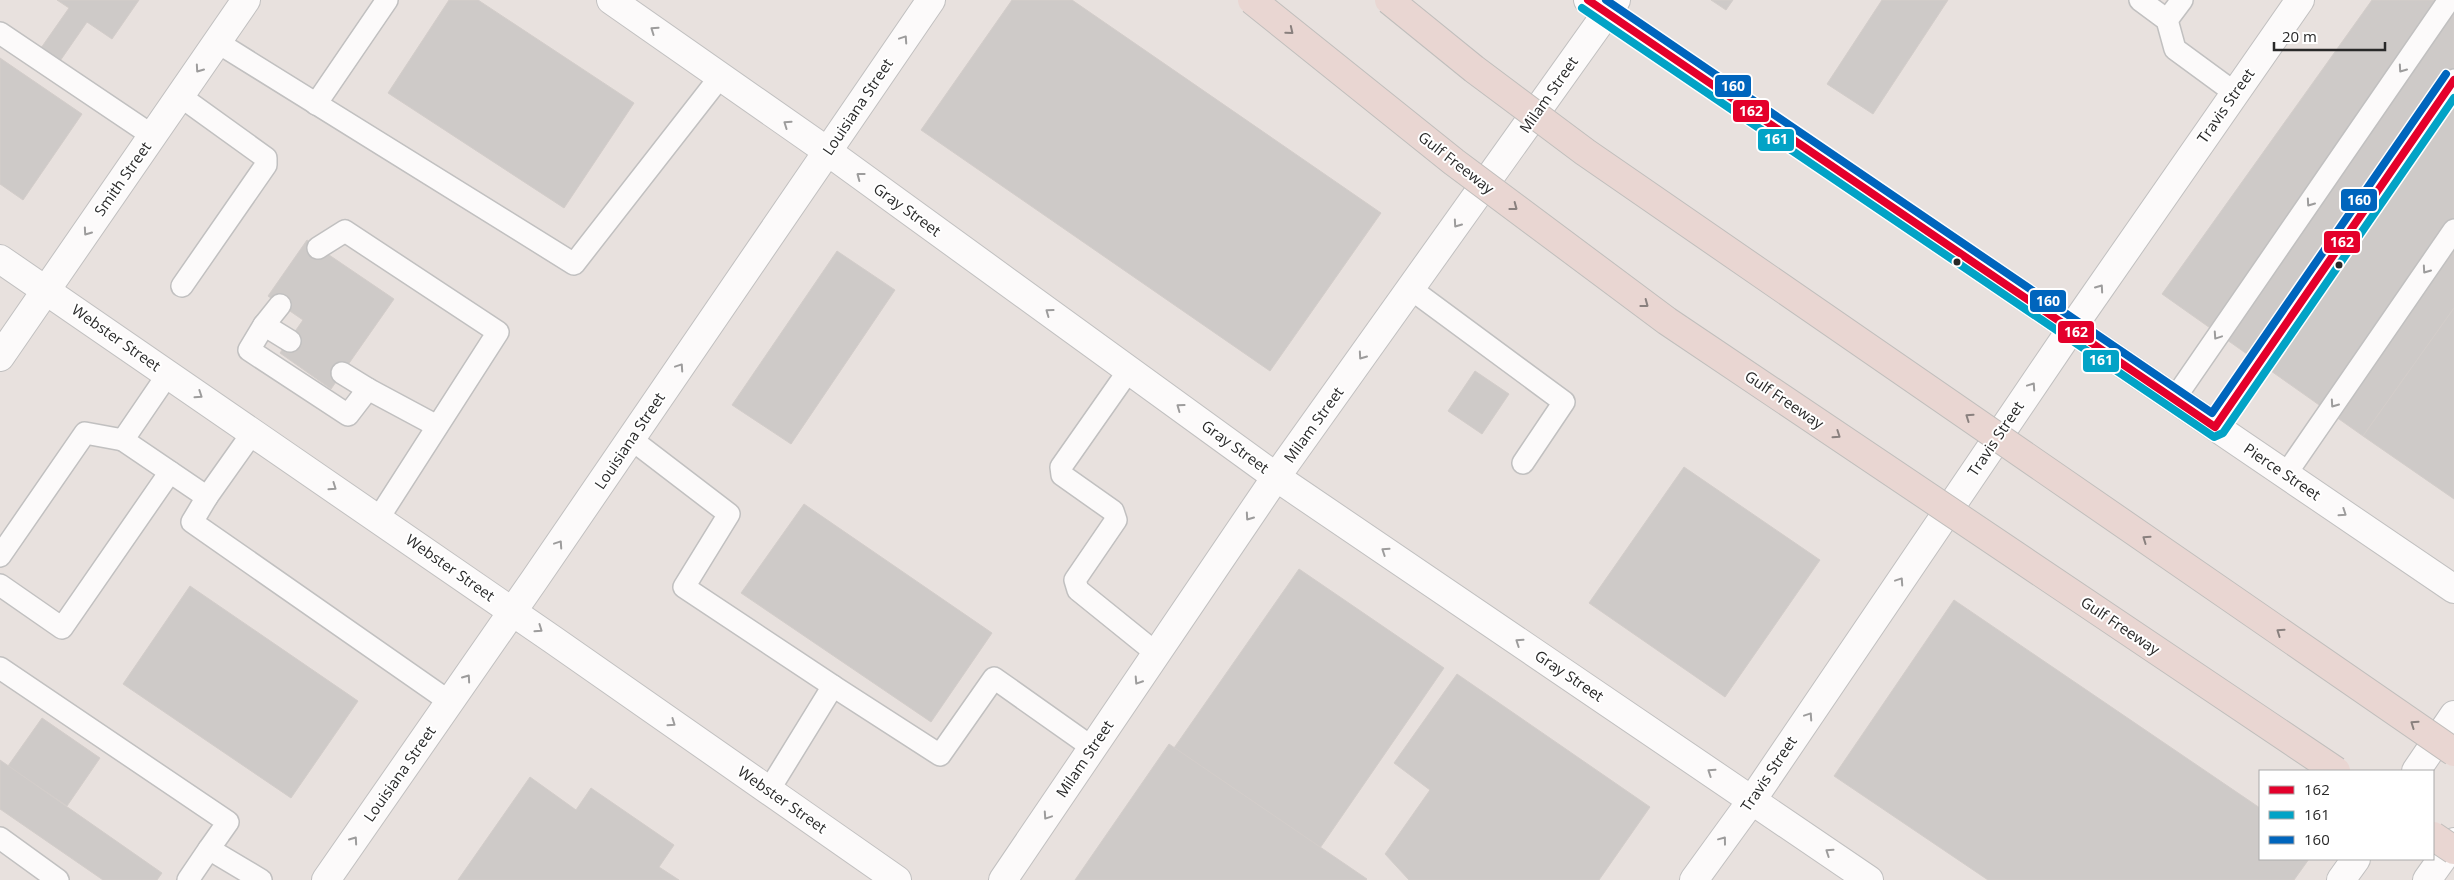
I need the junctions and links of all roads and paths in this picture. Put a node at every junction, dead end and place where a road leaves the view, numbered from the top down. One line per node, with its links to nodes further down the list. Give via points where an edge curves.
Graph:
1 (246, 0): 14 (main road, Smith Street)
2 (387, 0): 19 (lane)
3 (610, 0): 15 (main road, Gray Street, one-way to 3)
4 (931, 0): 21 (main road, Louisiana Street, one-way to 4)
5 (1252, 0): 60 (highway, Gulf Freeway, one-way to 60, bridge, via 1454,162 1668,321)
6 (1390, 0): 59 (highway, one-way to 6, bridge, via 1585,152 1474,69)
7 (2140, 0): 12 (lane)
8 (2182, 0): 12 (lane)
9 (2300, 0): 17 (main road, Travis Street)
10 (2449, 0): 37 (lane, one-way to 37)
11 (1604, 4): 26 (main road, Milam Street, one-way to 26); 30 (main road, Pierce Street)
12 (2167, 20): 17 (lane, via 2175,49)
13 (0, 33): 20 (lane)
14 (217, 42): 18 (main road, Smith Street, one-way to 18); 19 (lane)
15 (720, 76): 19 (lane, via 574,264); 21 (main road, Gray Street, one-way to 15)
16 (2454, 80): 39 (lane)
17 (2235, 93): 30 (main road, Travis Street, one-way to 17)
18 (180, 96): 20 (main road, Smith Street); 25 (lane, via 266,158 266,165)
19 (316, 104)
20 (153, 136): 27 (main road, Smith Street, one-way to 27)
21 (827, 152): 33 (main road, Gray Street, one-way to 21); 41 (main road, Louisiana Street, one-way to 21)
22 (2454, 230): 45 (lane, one-way to 45)
23 (318, 248): 38 (lane, via 345,231 498,332)
24 (0, 259): 27 (main road, Webster Street)
25 (182, 286)
26 (1411, 289): 43 (lane, via 1564,402); 46 (main road, Milam Street, one-way to 46)
27 (46, 290): 32 (main road, Smith Street); 35 (main road, Webster Street)
28 (280, 305): 29 (lane)
29 (264, 325): 31 (lane); 36 (lane, via 249,350 348,415)
30 (2072, 328): 37 (main road, Pierce Street); 63 (main road, Travis Street, one-way to 30)
31 (290, 341)
32 (0, 357)
33 (1129, 370): 46 (main road, Gray Street, one-way to 33); 53 (lane, via 1061,467 1062,475 1113,511 1116,520 1075,580 1078,590)
34 (342, 373): 36 (lane)
35 (168, 374): 40 (main road, Webster Street, one-way to 40); 42 (lane)
36 (368, 389): 38 (lane)
37 (2175, 398): 39 (main road, Pierce Street)
38 (437, 426): 48 (lane)
39 (2215, 427): 45 (main road, Pierce Street)
40 (253, 432): 47 (lane); 48 (main road, Webster Street, one-way to 48)
41 (631, 439): 52 (main road, Louisiana Street, one-way to 41); 55 (lane, via 729,514 684,587)
42 (124, 440): 44 (lane); 49 (lane, via 85,432)
43 (1523, 464)
44 (170, 472): 47 (lane); 50 (lane, via 62,628)
45 (2286, 474): 51 (main road, Pierce Street, one-way to 51)
46 (1276, 477): 53 (main road, Milam Street, one-way to 53); 63 (main road, Gray Street, one-way to 46)
47 (207, 497): 56 (lane, via 192,522)
48 (378, 519): 52 (main road, Webster Street)
49 (0, 556)
50 (0, 585)
51 (2454, 589)
52 (513, 612): 56 (main road, Louisiana Street, one-way to 52); 62 (main road, Webster Street, one-way to 62)
53 (1156, 653): 58 (main road, Milam Street, one-way to 58)
54 (0, 668): 67 (lane, via 228,822)
55 (833, 686): 58 (lane, via 940,755 994,678); 62 (lane)
56 (450, 702): 73 (main road, Louisiana Street, one-way to 56)
57 (2454, 715): 61 (main road)
58 (1093, 748): 75 (main road, Milam Street, one-way to 75)
59 (2454, 752)
60 (2335, 770)
61 (2417, 770)
62 (768, 790): 74 (main road, Webster Street)
63 (1752, 800): 76 (main road, Travis Street, one-way to 63); 77 (main road, Gray Street, one-way to 63)
64 (2434, 837): 68 (highway, bridge)
65 (0, 838): 70 (lane)
66 (2454, 842): 79 (main road)
67 (209, 849): 71 (lane); 72 (lane)
68 (2454, 850)
69 (2355, 860): 78 (main road)
70 (58, 880)
71 (188, 880)
72 (261, 880)
73 (326, 880)
74 (897, 880)
75 (1004, 880)
76 (1694, 880)
77 (1869, 880)
78 (2341, 880)
79 (2427, 880)

